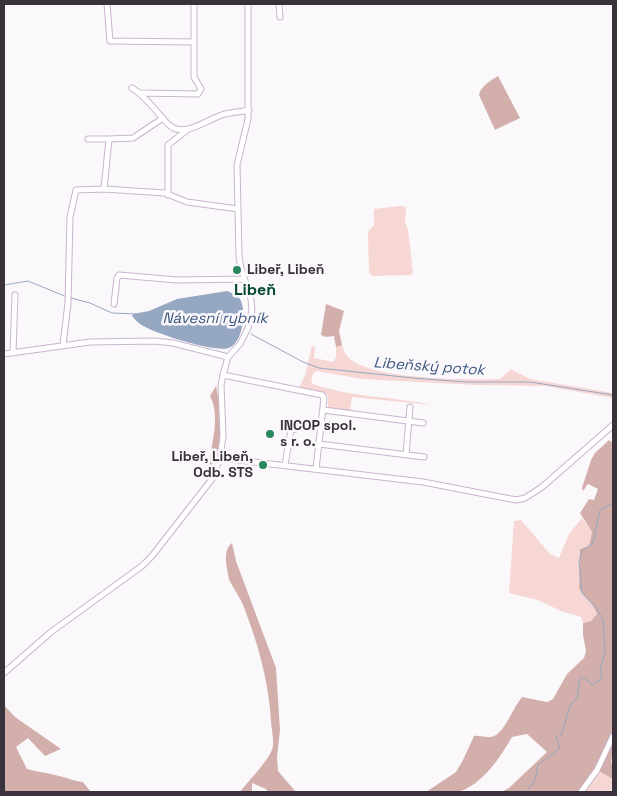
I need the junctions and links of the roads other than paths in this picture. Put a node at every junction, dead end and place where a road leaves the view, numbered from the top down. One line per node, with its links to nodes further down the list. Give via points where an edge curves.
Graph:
1 (107, 4): 6 (street, via 110,41)
2 (194, 4): 6 (street)
3 (248, 4): 9 (street)
4 (280, 4): 5 (street)
5 (280, 17)
6 (194, 42): 8 (street, via 194,77 201,90 198,94)
7 (132, 88): 8 (street)
8 (140, 92): 10 (street)
9 (249, 110): 11 (street, via 225,114); 16 (street, via 237,166)
10 (163, 118): 11 (street, via 169,126); 13 (street, via 133,138)
11 (188, 129): 15 (street, via 168,145)
12 (88, 139): 13 (street)
13 (109, 139): 14 (street)
14 (104, 189): 15 (street); 20 (street, via 76,190 70,217 68,303)
15 (168, 195): 16 (street, via 187,202)
16 (238, 209): 17 (street, via 239,257)
17 (244, 279): 19 (street, via 177,280 119,275); 23 (street, via 252,310 240,344)
18 (15, 295): 21 (street)
19 (114, 304)
20 (63, 345): 21 (street); 23 (street, via 155,341)
21 (13, 353): 22 (street)
22 (4, 354)
23 (228, 357): 24 (street)
24 (223, 375): 26 (street, via 322,396); 34 (street)
25 (410, 407): 27 (street)
26 (324, 410): 27 (street); 30 (street)
27 (409, 421): 28 (street); 32 (street)
28 (423, 423)
29 (613, 425): 36 (street, via 533,494 516,500 423,482)
30 (321, 426): 31 (street); 35 (street, via 291,430)
31 (319, 444): 32 (street); 36 (street)
32 (406, 454): 33 (street)
33 (424, 456)
34 (220, 458): 35 (street); 37 (street, via 212,479 147,560 51,632)
35 (285, 465): 36 (street)
36 (316, 469)
37 (4, 673)
38 (613, 736): 39 (street, via 597,770)
39 (581, 792)

